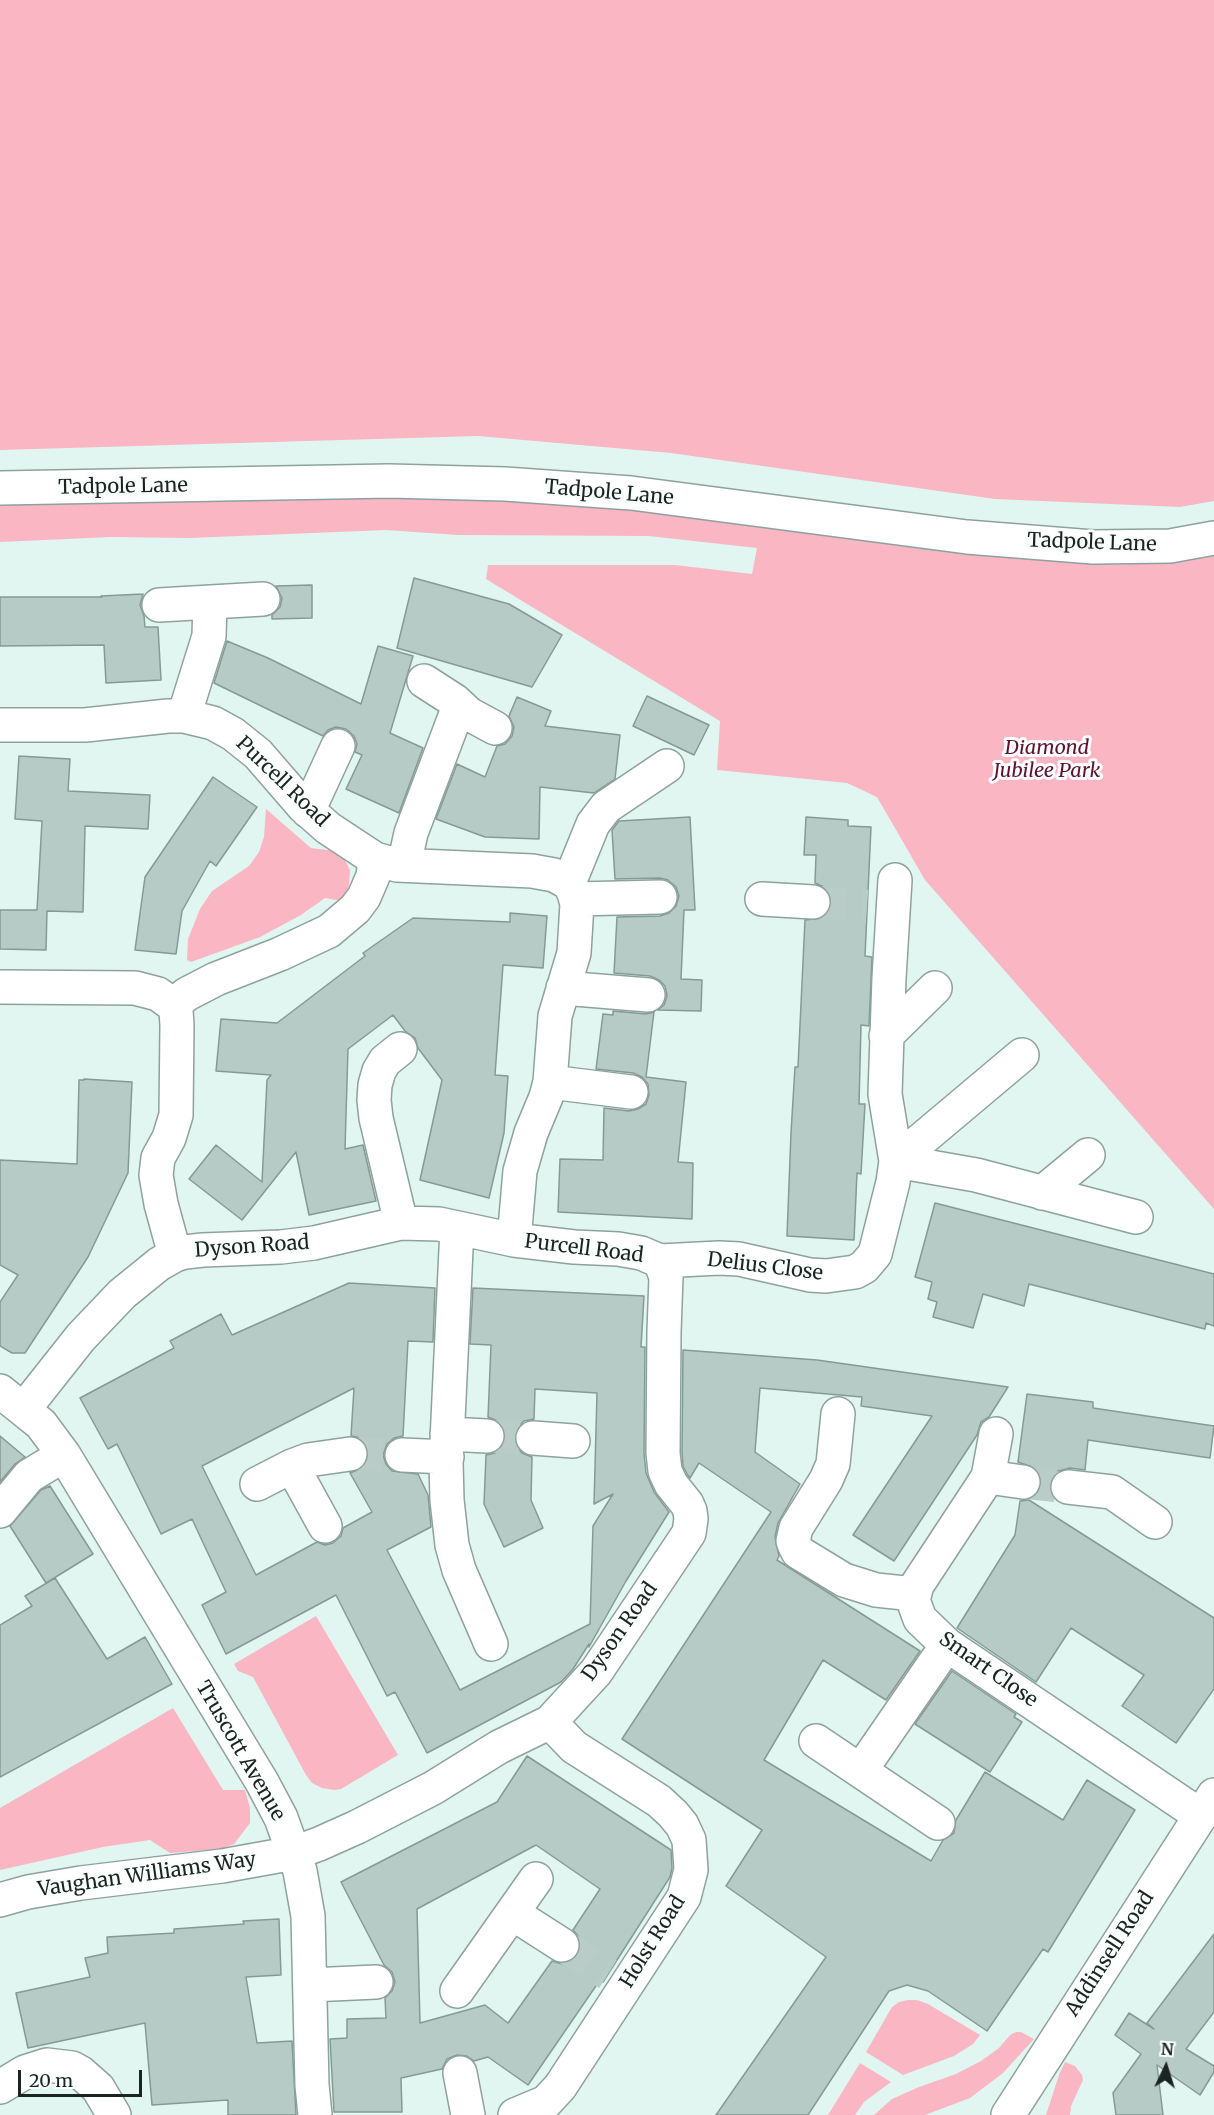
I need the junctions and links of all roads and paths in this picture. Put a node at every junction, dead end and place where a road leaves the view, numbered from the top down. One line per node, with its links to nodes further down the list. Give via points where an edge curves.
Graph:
1 (0, 488): 2 (street, Tadpole Lane, via 389,481 505,484 631,493 967,537 1093,547 1170,546)
2 (1214, 538)
3 (263, 599): 4 (street)
4 (210, 603): 5 (street); 8 (street, via 209,636)
5 (159, 605)
6 (424, 681): 7 (street)
7 (459, 706): 10 (street); 14 (street, via 411,833)
8 (184, 716): 9 (street, Purcell Road, via 86,725); 13 (street, Purcell Road, via 213,723 244,742)
9 (0, 725)
10 (495, 728)
11 (338, 746): 13 (street)
12 (667, 766): 15 (street, Purcell Road, via 606,807 593,824)
13 (308, 811): 14 (street, Purcell Road, via 341,837)
14 (390, 862): 15 (street, via 532,871 554,875); 24 (street, via 373,876 356,909 329,931 216,979)
15 (572, 891): 16 (street); 21 (street, Purcell Road, via 577,920 574,953)
16 (660, 897)
17 (885, 898): 25 (street, Delius Close)
18 (762, 899): 19 (street)
19 (813, 902)
20 (0, 987): 24 (street, via 135,988 158,994)
21 (563, 988): 23 (street); 28 (street, Purcell Road, via 555,1016)
22 (935, 988): 25 (street)
23 (648, 995)
24 (173, 1005): 37 (street, via 177,1025 176,1115 158,1158 156,1175)
25 (886, 1036): 31 (street, Delius Close, via 885,1094)
26 (400, 1049): 34 (street, via 379,1071 374,1100)
27 (1022, 1055): 31 (street)
28 (550, 1082): 29 (street); 36 (street, Purcell Road, via 520,1171)
29 (631, 1092)
30 (1088, 1155): 32 (street)
31 (896, 1161): 32 (street); 38 (street, Delius Close, via 875,1254 855,1272 810,1275 739,1259)
32 (1042, 1192): 33 (street)
33 (1136, 1217)
34 (401, 1223): 35 (street, Dyson Road); 37 (street, Dyson Road, via 314,1243)
35 (456, 1228): 36 (street, Dyson Road); 45 (street)
36 (514, 1240): 38 (street, Purcell Road, via 641,1253)
37 (175, 1255): 39 (street, Dyson Road, via 122,1294)
38 (660, 1261): 60 (street, Dyson Road, via 666,1277 663,1453 671,1484 690,1511 689,1533 596,1672)
39 (12, 1400): 47 (street, Truscott Avenue, via 41,1424)
40 (838, 1414): 57 (street, via 833,1464 795,1528 795,1546 844,1580 876,1590)
41 (996, 1434): 50 (street)
42 (487, 1436): 45 (street)
43 (533, 1438): 44 (street)
44 (573, 1441)
45 (447, 1446): 48 (street); 58 (street, via 452,1545)
46 (350, 1454): 49 (street)
47 (64, 1455): 54 (street, via 29,1476); 65 (street, Truscott Avenue, via 262,1782)
48 (402, 1455)
49 (292, 1466): 52 (street); 56 (street)
50 (988, 1477): 51 (street); 57 (street, via 922,1575)
51 (1023, 1482)
52 (257, 1484)
53 (1068, 1487): 55 (street, via 1112,1492)
54 (0, 1511)
55 (1155, 1522)
56 (325, 1526)
57 (914, 1594): 59 (street, Smart Close, via 914,1607 920,1619)
58 (491, 1644)
59 (947, 1645): 62 (street); 63 (street, Smart Close)
60 (550, 1722): 65 (street, Dyson Road, via 367,1822); 78 (street, Holst Road, via 574,1747 659,1802 682,1825 689,1840 692,1869 684,1897 617,1980 560,2087 546,2102)
61 (816, 1741): 62 (street)
62 (861, 1770): 64 (street)
63 (1207, 1805): 79 (street, Addinsell Road)
64 (938, 1823)
65 (294, 1853): 67 (street, Vaughan Williams Way, via 81,1883); 71 (street, Truscott Avenue, via 308,1916)
66 (536, 1880): 68 (street)
67 (0, 1900)
68 (513, 1913): 69 (street); 72 (street)
69 (562, 1945)
70 (376, 1982): 71 (street)
71 (310, 1985): 76 (street, Truscott Avenue)
72 (458, 1991)
73 (459, 2073): 77 (street)
74 (0, 2087): 75 (street, via 46,2065 72,2068 98,2088)
75 (114, 2115)
76 (315, 2115)
77 (468, 2115)
78 (516, 2115)
79 (1008, 2115)

